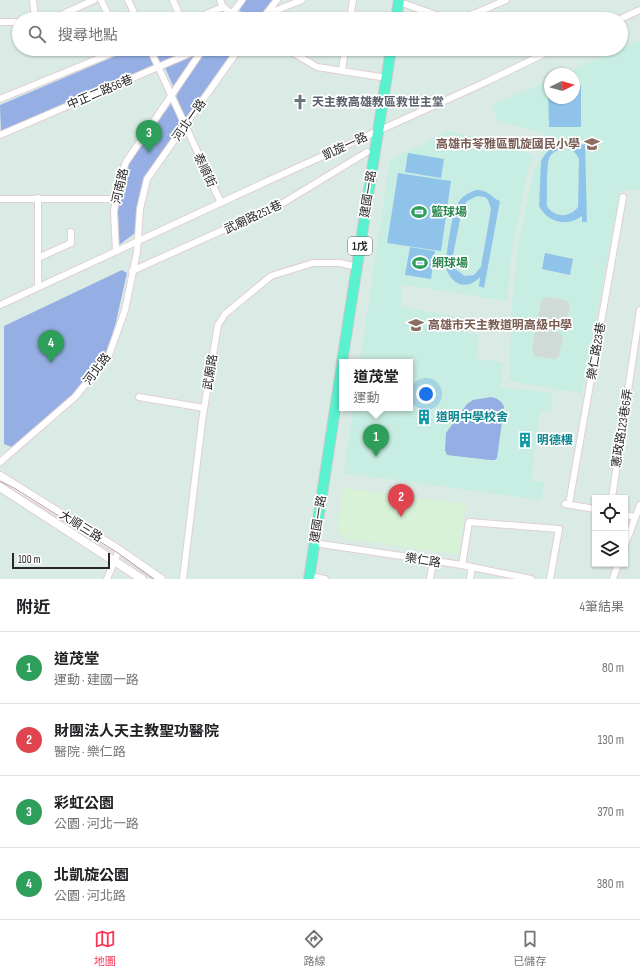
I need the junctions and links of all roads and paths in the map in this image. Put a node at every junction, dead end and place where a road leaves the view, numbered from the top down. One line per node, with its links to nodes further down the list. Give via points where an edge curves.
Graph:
1 (33, 0): 16 (street)
2 (94, 0): 14 (street)
3 (102, 0): 18 (street)
4 (128, 0): 19 (street)
5 (173, 0): 20 (street)
6 (220, 0): 13 (street)
7 (242, 0): 23 (street)
8 (277, 0): 24 (street)
9 (302, 0): 25 (street)
10 (353, 0): 26 (street)
11 (506, 0): 29 (street)
12 (399, 1): 27 (main road); 28 (street)
13 (223, 7): 21 (street); 22 (street)
14 (70, 10): 17 (street)
15 (640, 10): 30 (street)
16 (34, 12)
17 (66, 12)
18 (107, 12)
19 (134, 12)
20 (178, 12)
21 (211, 12)
22 (226, 12)
23 (234, 12)
24 (268, 12)
25 (272, 12)
26 (351, 12)
27 (397, 12)
28 (429, 12)
29 (478, 12)
30 (628, 15)
31 (0, 22): 32 (street)
32 (12, 22)
33 (105, 56): 46 (street)
34 (154, 56): 42 (street, 泰順街)
35 (184, 56): 42 (street, 中正二路56巷)
36 (198, 56): 45 (street, 河南路)
37 (234, 56): 47 (street, 河北一路)
38 (298, 56): 43 (street, via 317,68)
39 (344, 56): 43 (street)
40 (390, 56): 44 (main road, 建國一路 / 1戊)
41 (540, 56): 48 (street, 凱旋一路)
42 (159, 67): 45 (street, 泰順街); 49 (street, 中正二路56巷)
43 (342, 71): 44 (street)
44 (387, 78): 48 (main road, 建國一路 / 1戊)
45 (171, 94): 47 (street, 泰順街); 54 (street, 河南路, via 126,162)
46 (0, 99)
47 (185, 125): 55 (street, 泰順街); 57 (street, 河北一路, via 147,179)
48 (378, 131): 55 (street, 凱旋一路); 60 (main road, 建國一路 / 1戊)
49 (0, 135)
50 (367, 152): 61 (street, 武廟路251巷, via 283,203)
51 (623, 197): 74 (street, 樂仁路23巷, via 567,504)
52 (38, 198): 53 (street); 54 (street); 59 (street)
53 (0, 199)
54 (116, 199): 58 (street, 河南路)
55 (221, 203): 57 (street, 凱旋一路)
56 (71, 232): 59 (street, via 71,243)
57 (136, 242): 58 (street, 凱旋一路); 61 (street, 河北路, via 137,252)
58 (116, 251): 62 (street)
59 (38, 258): 62 (street)
60 (357, 267): 65 (main road, 建國一路 / 1戊); 68 (street, 武廟路, via 340,263 313,264 271,276 226,314 218,325)
61 (132, 271): 69 (street, 河北路, via 125,310 109,355 76,397)
62 (38, 287): 63 (street)
63 (0, 305)
64 (640, 310): 72 (street, 憲政路123巷6弄)
65 (343, 359)
66 (339, 382): 78 (main road, 建國一路 / 1戊)
67 (139, 397): 68 (street)
68 (204, 408): 89 (street, 武廟路)
69 (0, 462)
70 (0, 476): 79 (street, 大順三路)
71 (0, 487): 80 (street, 大順三路)
72 (612, 495)
73 (640, 505): 76 (street)
74 (592, 508)
75 (628, 516): 76 (street)
76 (635, 517): 77 (street)
77 (628, 537)
78 (314, 543): 81 (street, 樂仁路); 85 (main road, 建國一路 / 1戊)
79 (119, 550): 80 (street); 88 (street, 大順三路)
80 (114, 560): 86 (street); 87 (street, 大順三路)
81 (433, 562): 82 (street, 樂仁路); 91 (street)
82 (462, 566): 83 (street, 樂仁路); 94 (street, via 469,522 559,529)
83 (472, 567): 92 (street); 93 (street, 樂仁路)
84 (617, 567): 95 (street)
85 (309, 577): 90 (street)
86 (107, 579)
87 (142, 579)
88 (161, 579)
89 (183, 579)
90 (325, 579)
91 (430, 579)
92 (470, 579)
93 (531, 579)
94 (550, 579)
95 (613, 579)

